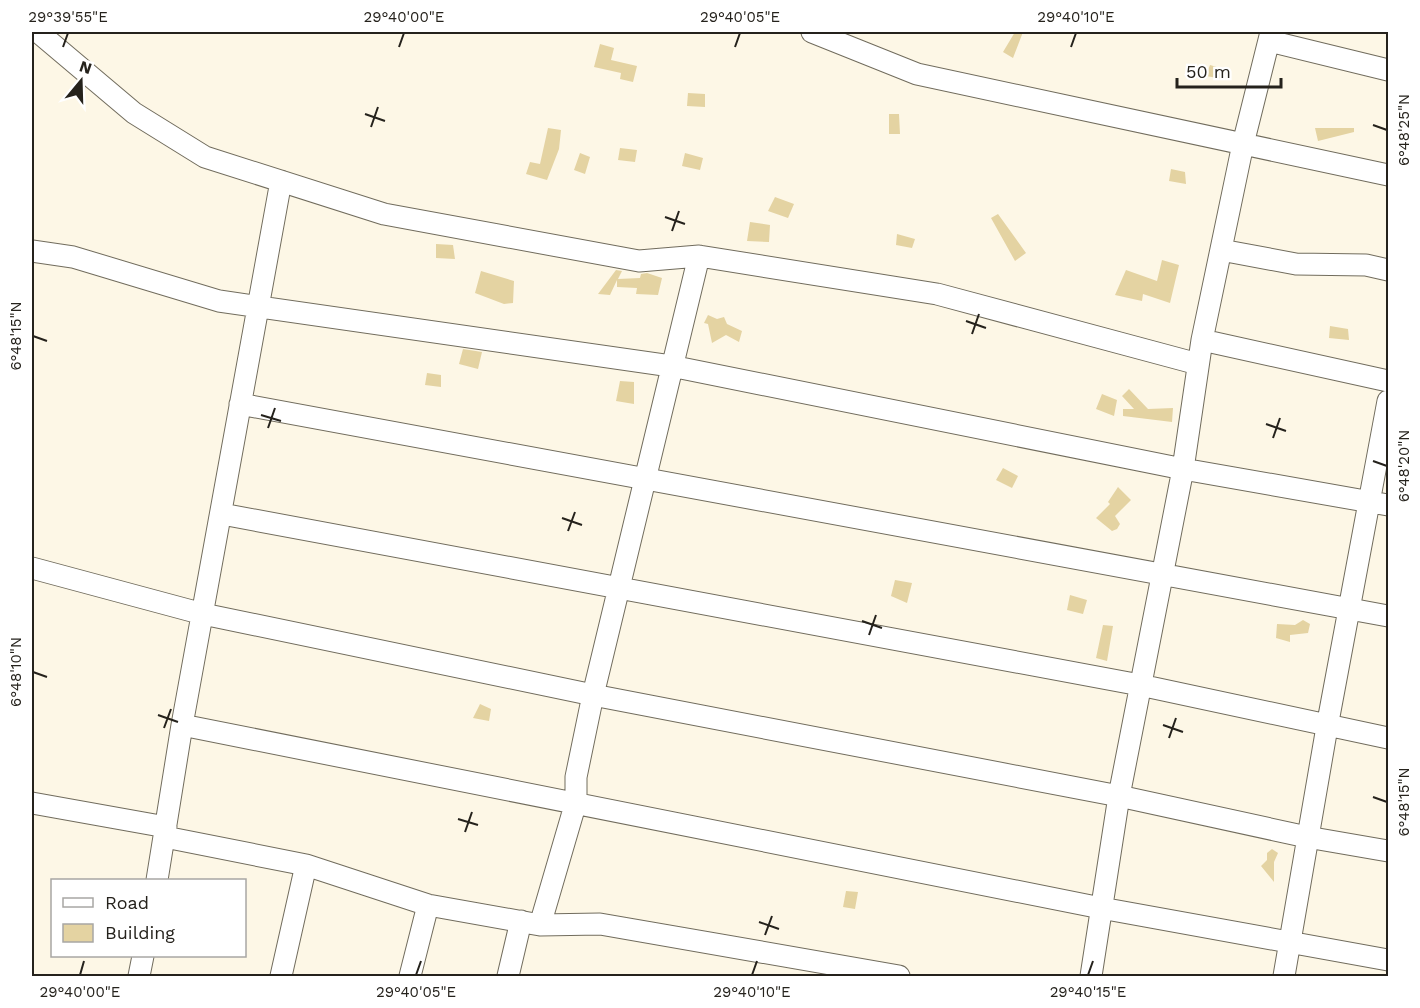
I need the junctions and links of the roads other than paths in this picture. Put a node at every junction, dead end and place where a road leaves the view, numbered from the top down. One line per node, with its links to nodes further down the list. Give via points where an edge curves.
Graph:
1 (38, 32): 7 (street, via 134,113 187,146 205,157)
2 (812, 32): 5 (street, via 917,74)
3 (1270, 36): 4 (street); 5 (street)
4 (1389, 70)
5 (1243, 144): 6 (street); 8 (street)
6 (1389, 175)
7 (281, 181): 10 (street, via 384,214 639,261); 12 (street)
8 (1221, 250): 11 (street, via 1296,264 1366,265); 13 (street)
9 (32, 251): 12 (street, via 73,257 219,301)
10 (699, 256): 14 (street, via 937,294); 15 (street)
11 (1389, 270)
12 (257, 308): 15 (street); 18 (street)
13 (1202, 340): 14 (street); 16 (street)
14 (1198, 364): 19 (street)
15 (671, 366): 19 (street); 20 (street)
16 (1389, 381)
17 (1389, 401): 21 (street)
18 (240, 404): 20 (street); 22 (street)
19 (1183, 469): 21 (street); 24 (street)
20 (646, 480): 24 (street); 25 (street)
21 (1379, 503): 26 (street)
22 (222, 514): 25 (street); 27 (street)
23 (32, 568): 27 (street)
24 (1162, 575): 26 (street); 29 (street)
25 (620, 590): 29 (street); 30 (street)
26 (1349, 608): 28 (street); 32 (street)
27 (203, 614): 30 (street); 31 (street)
28 (1389, 616)
29 (1140, 685): 32 (street); 34 (street)
30 (593, 695): 34 (street); 35 (street, via 576,777)
31 (182, 725): 35 (street); 37 (street)
32 (1327, 727): 33 (street); 38 (street)
33 (1389, 738)
34 (1119, 796): 38 (street); 43 (street)
35 (576, 802): 43 (street); 44 (street)
36 (32, 803): 37 (street)
37 (166, 832): 40 (street); 41 (street)
38 (1307, 837): 39 (street); 45 (street)
39 (1389, 851)
40 (306, 865): 42 (street); 49 (street)
41 (157, 879)
42 (428, 905): 44 (street); 50 (street)
43 (1101, 908): 45 (street); 53 (street)
44 (531, 923): 51 (street); 52 (street, via 600,924)
45 (1290, 940): 47 (street); 54 (street)
46 (143, 957): 48 (street)
47 (1389, 960)
48 (139, 976)
49 (281, 976)
50 (410, 976)
51 (508, 976)
52 (899, 976)
53 (1090, 976)
54 (1284, 976)

